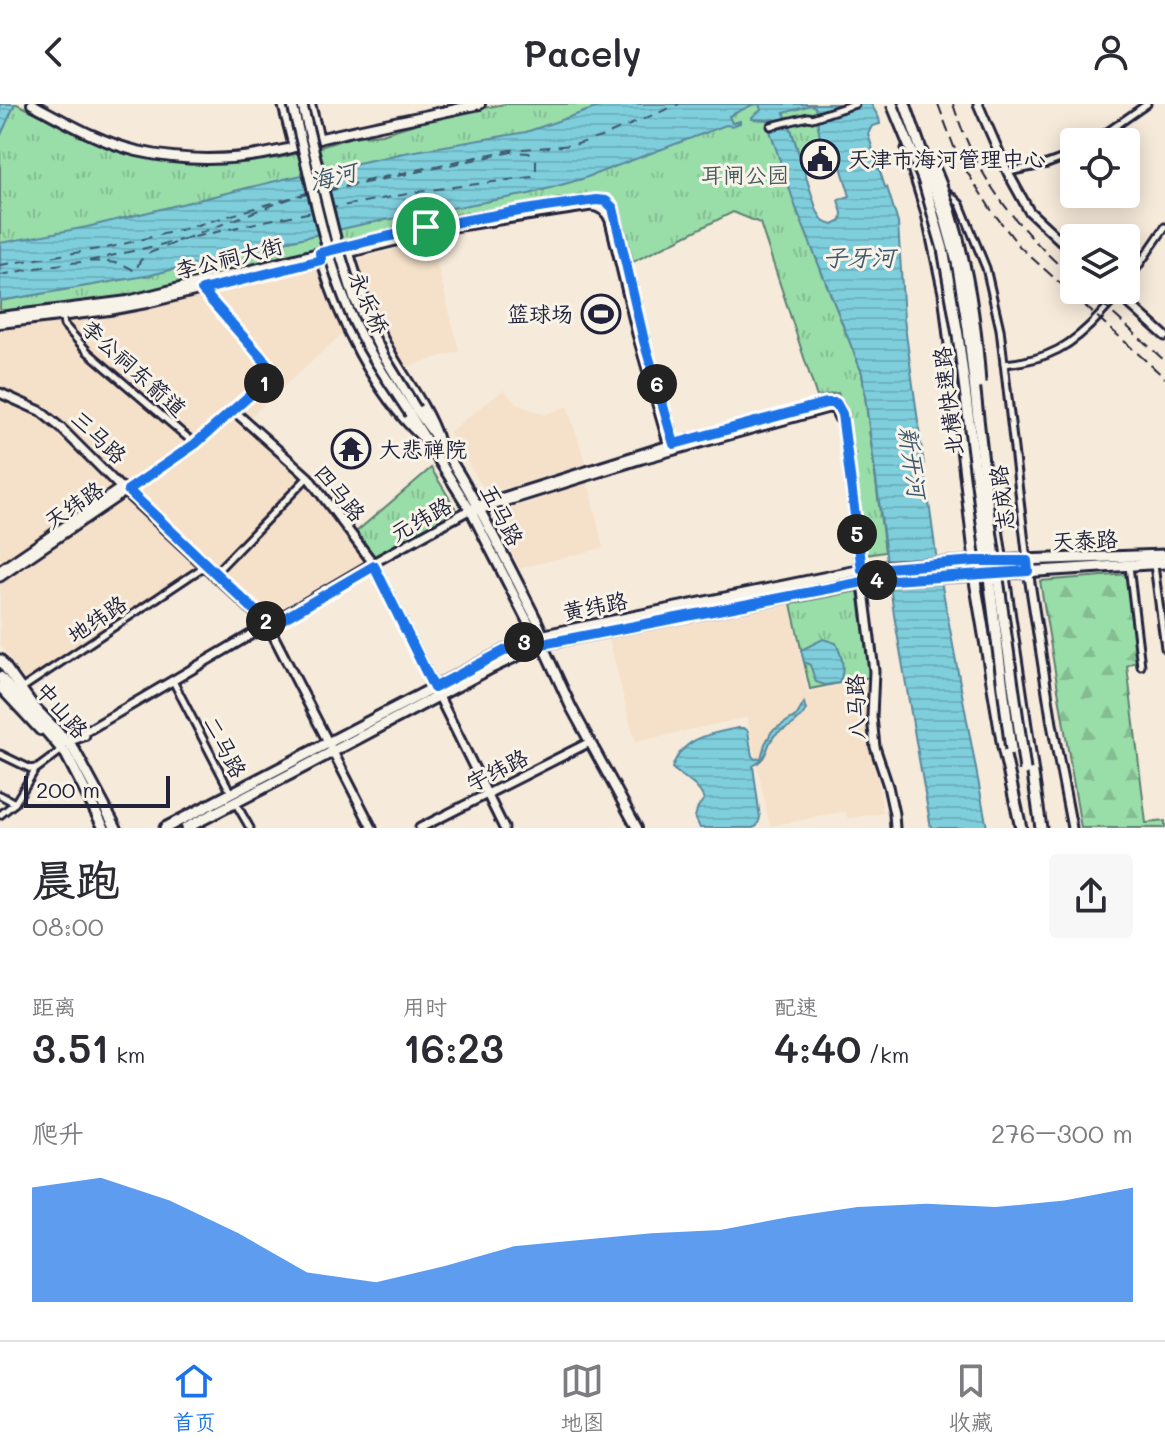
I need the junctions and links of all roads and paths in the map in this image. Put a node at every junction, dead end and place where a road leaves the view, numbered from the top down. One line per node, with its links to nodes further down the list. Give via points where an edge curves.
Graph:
1 (32, 104): 12 (main road)
2 (283, 104): 17 (main road)
3 (292, 104): 36 (main road, 永乐桥, bridge, via 350,312)
4 (302, 104): 36 (main road, 永乐桥, bridge, via 354,298)
5 (310, 104): 16 (main road)
6 (458, 104): 16 (main road)
7 (480, 104): 16 (main road)
8 (855, 104): 14 (street)
9 (894, 104): 32 (street, 志成路, via 925,174 960,204 986,268); 45 (main road, bridge, via 937,253); 91 (main road, 北横快速路, bridge, via 923,179 946,265)
10 (978, 104): 19 (street)
11 (1147, 104): 15 (street)
12 (48, 107): 17 (main road, via 107,142 166,156 224,158)
13 (906, 107): 46 (main road, bridge, via 938,175 968,280); 92 (main road, 北横快速路, bridge, via 952,241 968,328 988,508)
14 (772, 125)
15 (1113, 128)
16 (319, 137): 17 (main road)
17 (293, 145)
18 (1060, 159): 19 (street)
19 (1008, 173): 21 (street, via 1029,211)
20 (1165, 227): 24 (street)
21 (1060, 240)
22 (348, 249): 23 (main road, 李公祠大街); 37 (main road, via 371,318); 40 (street, 李公祠大街, via 480,222 591,206 613,208)
23 (321, 256): 25 (main road, 李公祠大街); 28 (main road, 李公祠大街); 38 (main road, via 345,327 393,404)
24 (1140, 264)
25 (202, 290): 28 (main road, 李公祠大街, via 128,307); 35 (street, via 275,373)
26 (1108, 304): 32 (street, via 1065,347 1027,362)
27 (1131, 304): 31 (street)
28 (62, 313): 29 (main road, 李公祠大街); 30 (main road, 李公祠大街); 39 (street, 李公祠东箭道, via 64,325 88,352)
29 (0, 317)
30 (0, 323)
31 (1165, 336)
32 (1004, 364): 51 (street, 志成路)
33 (0, 392): 42 (street, 三马路, via 64,427)
34 (835, 406): 40 (street, 元纬路); 54 (street, 八马路)
35 (234, 411): 39 (street); 41 (street, 四马路)
36 (413, 411): 37 (main road, 五马路); 38 (main road, 五马路)
37 (437, 437): 43 (main road, 五马路)
38 (429, 443): 43 (main road, 五马路)
39 (195, 444): 42 (street)
40 (672, 447): 43 (street, 元纬路)
41 (308, 477): 49 (street, 四马路); 55 (street)
42 (125, 489): 48 (street, 三马路); 53 (street, 天纬路); 58 (street, 天纬路)
43 (475, 509): 49 (street, 元纬路); 62 (main road, 五马路)
44 (1165, 555): 51 (main road, 天泰路)
45 (975, 561): 46 (main road, 天泰路); 52 (main road, 天泰路)
46 (1002, 561): 51 (main road, 天泰路); 56 (main road)
47 (1160, 563): 50 (main road, 天泰路); 63 (street)
48 (207, 565): 55 (street, 三马路); 69 (street, 地纬路)
49 (374, 565): 61 (street, 元纬路); 70 (street, 四马路)
50 (1129, 565): 51 (main road, 天泰路); 65 (street)
51 (1028, 566): 56 (main road, 天泰路); 93 (street, 志成路)
52 (883, 567): 54 (main road, 黄纬路)
53 (0, 570)
54 (860, 570): 60 (street, 八马路); 62 (main road, 黄纬路)
55 (215, 573): 61 (street, 三马路)
56 (1004, 573): 57 (main road, 天泰路); 92 (main road)
57 (974, 575): 59 (main road, 天泰路); 91 (main road, via 1003,747)
58 (0, 577)
59 (884, 580): 60 (main road, 黄纬路)
60 (863, 582): 62 (main road, 黄纬路); 90 (street, 八马路, via 874,671 875,747)
61 (269, 627): 67 (street, 元纬路); 74 (street, 三马路)
62 (540, 639): 70 (main road, 黄纬路, via 506,650); 72 (main road, 五马路)
63 (1165, 648)
64 (0, 660): 69 (main road, 中山路)
65 (1141, 666)
66 (0, 677): 68 (main road, 中山路)
67 (173, 681): 71 (street, 元纬路); 78 (street, 二马路)
68 (3, 688): 69 (street); 73 (main road, 中山路); 73 (main road, via 46,737)
69 (23, 692): 71 (street, via 63,731); 73 (main road, 中山路)
70 (436, 692): 74 (main road, 黄纬路); 77 (street, 四马路)
71 (84, 734): 73 (main road)
72 (590, 742): 77 (street, 宇纬路); 89 (main road, 五马路)
73 (66, 745): 75 (street, via 34,769); 79 (street, via 35,770); 81 (main road, 中山路); 82 (main road, 中山路, via 84,766)
74 (331, 745): 78 (main road, 黄纬路); 86 (street, 三马路)
75 (0, 754)
76 (0, 795): 79 (street)
77 (488, 795): 87 (street, 宇纬路); 88 (street, 四马路)
78 (233, 798): 83 (main road, 黄纬路); 84 (main road, 黄纬路); 85 (street, 二马路)
79 (15, 803): 80 (street)
80 (0, 815)
81 (104, 828)
82 (116, 828)
83 (165, 828)
84 (186, 828)
85 (250, 828)
86 (372, 828)
87 (420, 828)
88 (504, 828)
89 (637, 828)
90 (895, 828)
91 (1023, 828)
92 (1038, 828)
93 (1072, 828)

